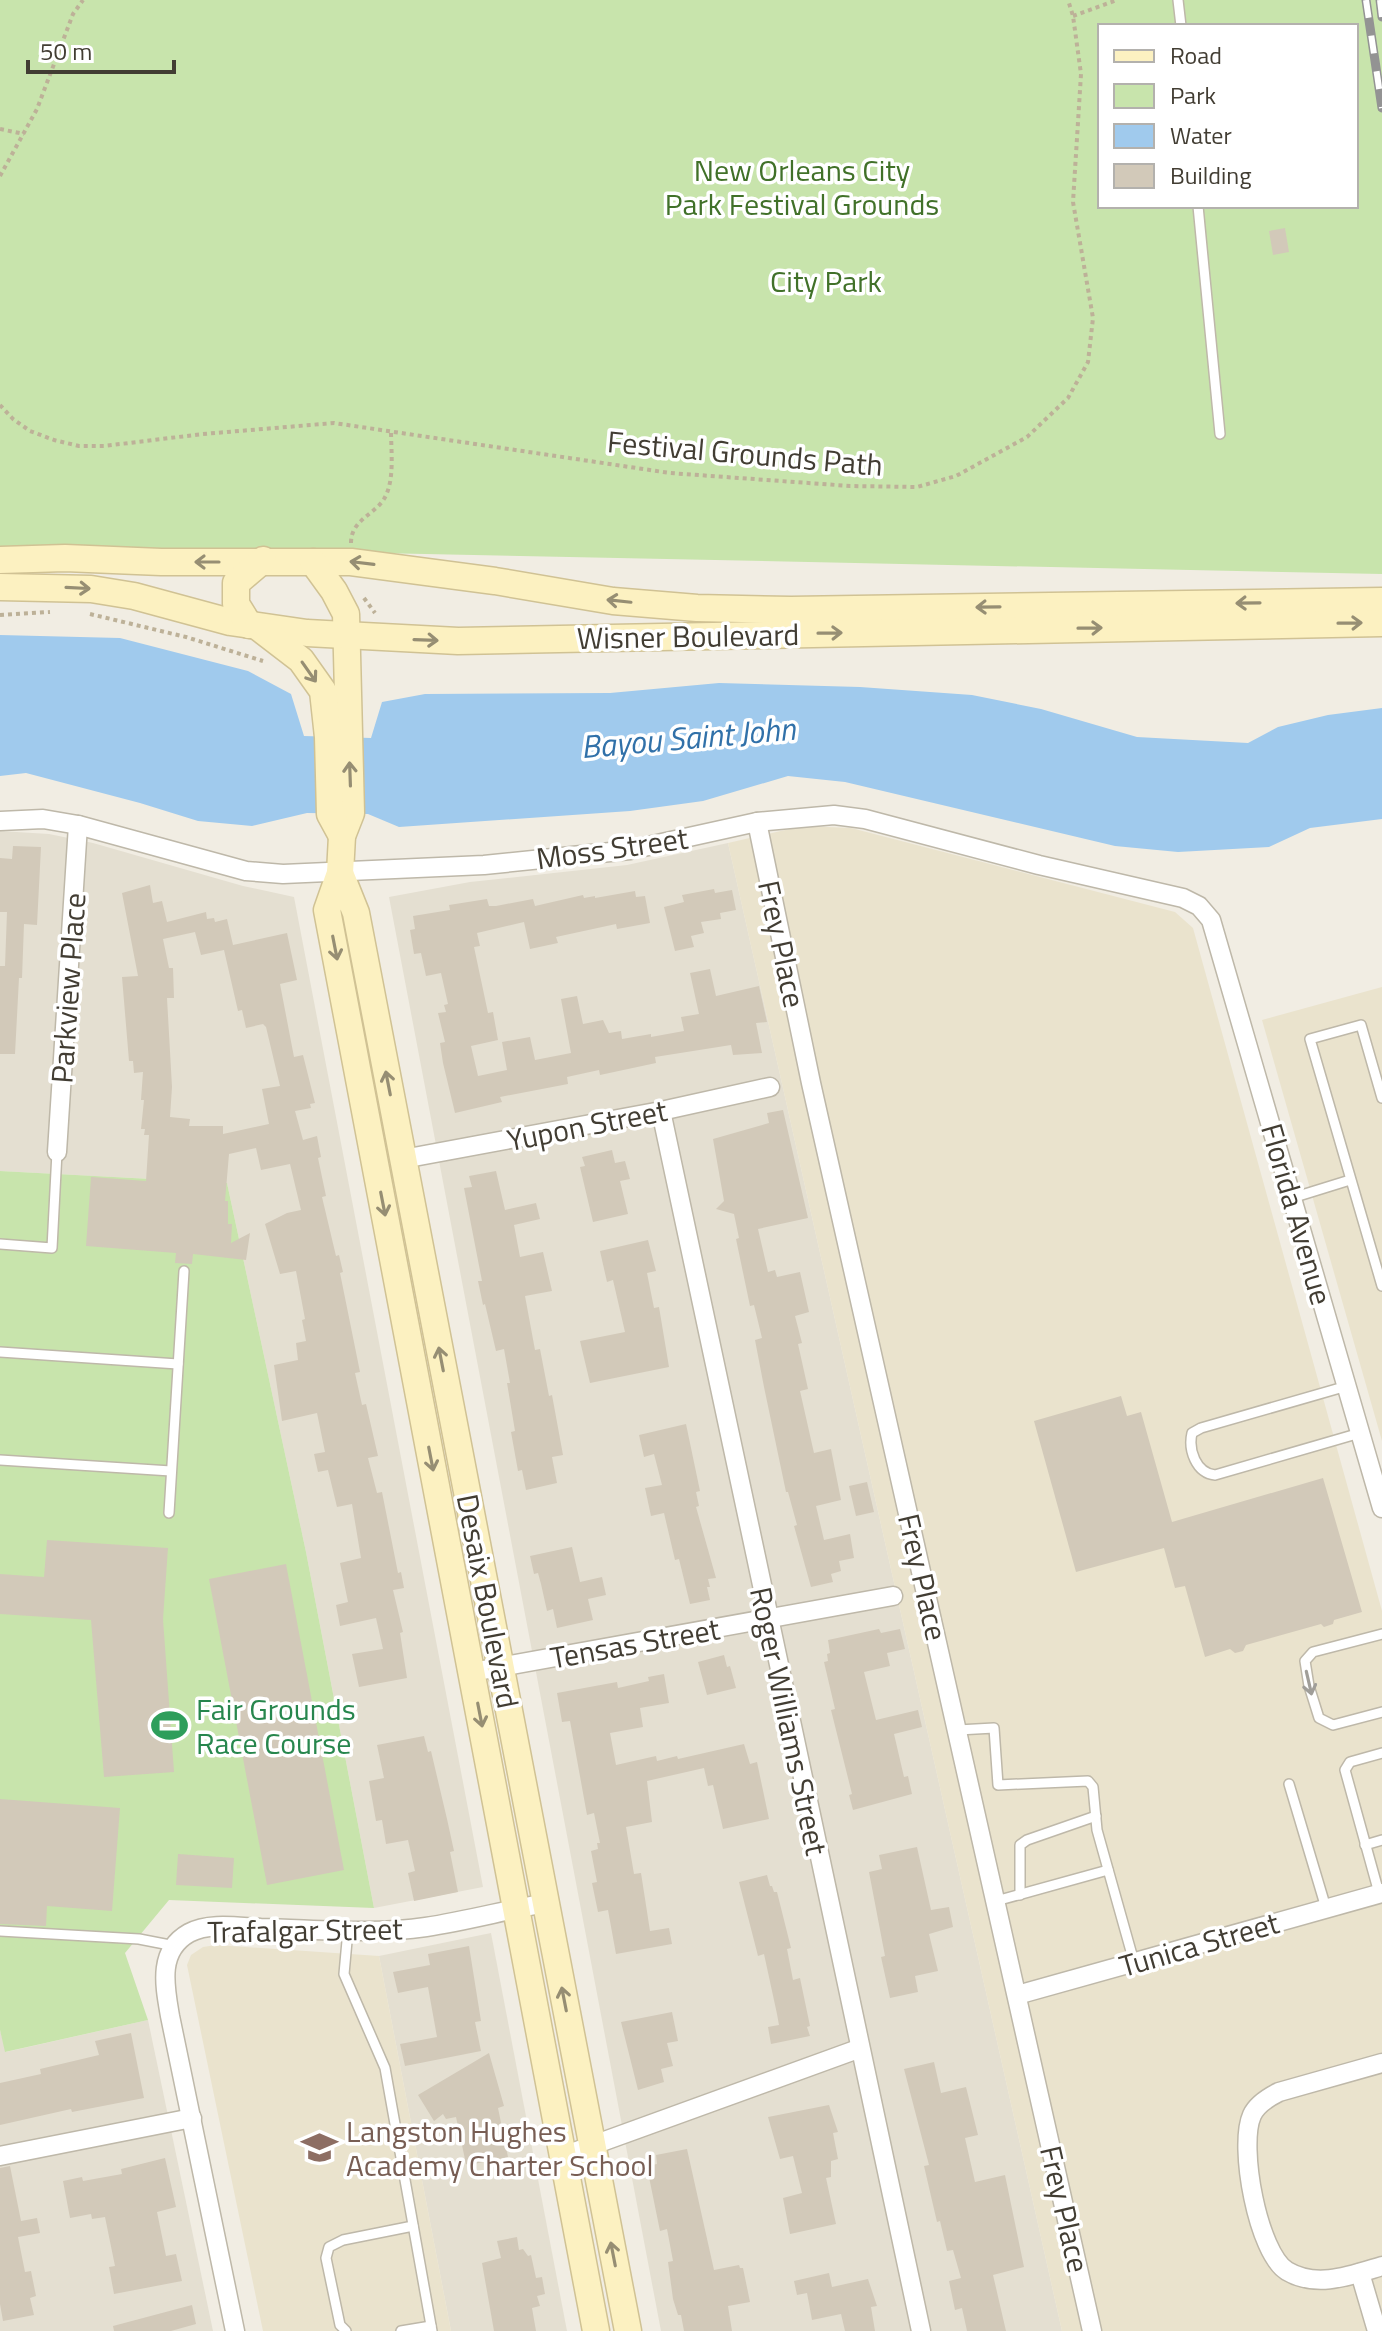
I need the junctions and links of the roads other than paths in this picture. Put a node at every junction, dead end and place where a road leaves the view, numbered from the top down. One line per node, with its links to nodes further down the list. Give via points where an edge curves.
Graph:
1 (1178, 0): 2 (lane)
2 (1181, 24)
3 (1198, 208): 4 (lane)
4 (1220, 434)
5 (0, 560): 6 (street, Wisner Boulevard, one-way to 5)
6 (263, 560): 7 (street, Wisner Boulevard); 11 (street, via 236,583 236,604)
7 (313, 562): 9 (street, Wisner Boulevard, one-way to 7, via 697,608 613,601 351,562); 12 (street, Desaix Boulevard, via 346,614)
8 (0, 587): 11 (street, Wisner Boulevard, one-way to 11, via 91,589)
9 (1382, 601)
10 (1382, 623): 12 (street, Wisner Boulevard, one-way to 10, via 458,641)
11 (253, 626): 12 (street, Wisner Boulevard); 13 (street, Desaix Boulevard, one-way to 13, via 301,660 323,691)
12 (348, 637): 13 (street, Desaix Boulevard)
13 (339, 736): 17 (street, Desaix Boulevard)
14 (0, 821): 16 (street, Moss Street, via 43,819)
15 (757, 822): 17 (street, Moss Street, via 630,850); 18 (street, Moss Street, via 834,815 865,819 1183,898); 44 (street, Frey Place)
16 (78, 825): 17 (street, Moss Street, via 246,871); 22 (street, Parkview Place)
17 (340, 873): 23 (street, Desaix Boulevard, one-way to 17, via 356,913); 24 (street, Desaix Boulevard, one-way to 24, via 327,910)
18 (1211, 920): 26 (street, Florida Avenue)
19 (770, 1087): 21 (street, Yupon Street)
20 (1382, 1098): 25 (lane, via 1361,1025 1310,1039)
21 (661, 1111): 23 (street, Yupon Street); 39 (street, Roger Williams Street)
22 (57, 1152): 27 (lane, via 52,1248)
23 (403, 1159): 24 (street); 41 (street, Desaix Boulevard, one-way to 23)
24 (375, 1164): 42 (street, Desaix Boulevard, one-way to 42)
25 (1350, 1180): 26 (lane); 29 (lane)
26 (1292, 1198): 32 (street, Florida Avenue)
27 (0, 1244)
28 (184, 1271): 31 (lane)
29 (1382, 1286)
30 (0, 1352): 31 (lane)
31 (178, 1364): 35 (lane)
32 (1347, 1386): 33 (street, Florida Avenue); 33 (lane, via 1201,1428 1190,1442 1198,1468 1215,1475)
33 (1361, 1433): 36 (street, Florida Avenue)
34 (0, 1460): 35 (lane)
35 (171, 1471): 37 (lane)
36 (1382, 1508)
37 (169, 1513)
38 (893, 1596): 39 (street, Tensas Street)
39 (767, 1619): 41 (street, Tensas Street); 62 (street, Roger Williams Street)
40 (1382, 1634): 43 (lane, one-way to 43, via 1313,1652 1305,1661 1319,1718 1333,1725)
41 (500, 1667): 42 (street, Tensas Street); 54 (street, Desaix Boulevard)
42 (472, 1672): 55 (street, Desaix Boulevard, one-way to 55)
43 (1382, 1712)
44 (958, 1730): 47 (lane, via 994,1728 998,1785 1088,1781 1095,1792); 53 (street, Frey Place)
45 (1382, 1753): 49 (lane, via 1350,1762 1345,1770)
46 (1289, 1784): 56 (lane)
47 (1096, 1816): 50 (lane); 52 (lane, via 1020,1845)
48 (1382, 1840): 49 (lane)
49 (1365, 1845): 51 (lane)
50 (1108, 1870): 52 (lane); 60 (lane)
51 (1380, 1893): 56 (street, Tunica Street)
52 (1020, 1895): 53 (lane)
53 (996, 1901): 61 (street, Frey Place)
54 (546, 1903): 55 (street, Trafalgar Street); 65 (street, Desaix Boulevard, one-way to 54)
55 (516, 1908): 57 (street, Trafalgar Street, via 425,1927); 67 (street, Desaix Boulevard)
56 (1326, 1908): 60 (street, Tunica Street)
57 (348, 1930): 59 (street, Trafalgar Street, via 212,1927 186,1935); 68 (lane, via 344,1974 385,2068)
58 (0, 1931): 59 (lane)
59 (175, 1946): 64 (street, Trafalgar Street, via 164,1985)
60 (1134, 1962): 61 (street, Tunica Street)
61 (1017, 1995): 78 (street, Frey Place)
62 (858, 2049): 65 (street); 77 (street, Roger Williams Street)
63 (1382, 2063): 70 (street, via 1279,2092 1252,2113 1248,2128 1251,2189 1263,2233 1284,2270 1320,2281)
64 (192, 2118): 66 (street); 72 (street, Trafalgar Street)
65 (592, 2146): 67 (street); 76 (street, Desaix Boulevard, one-way to 65)
66 (0, 2156)
67 (563, 2156): 75 (street, Desaix Boulevard)
68 (413, 2226): 71 (lane); 73 (lane, via 329,2247 326,2258 340,2325)
69 (1382, 2266): 70 (street)
70 (1360, 2273): 79 (street)
71 (431, 2328): 74 (lane)
72 (235, 2331)
73 (346, 2331)
74 (401, 2331)
75 (596, 2331)
76 (628, 2331)
77 (921, 2331)
78 (1092, 2331)
79 (1377, 2331)

